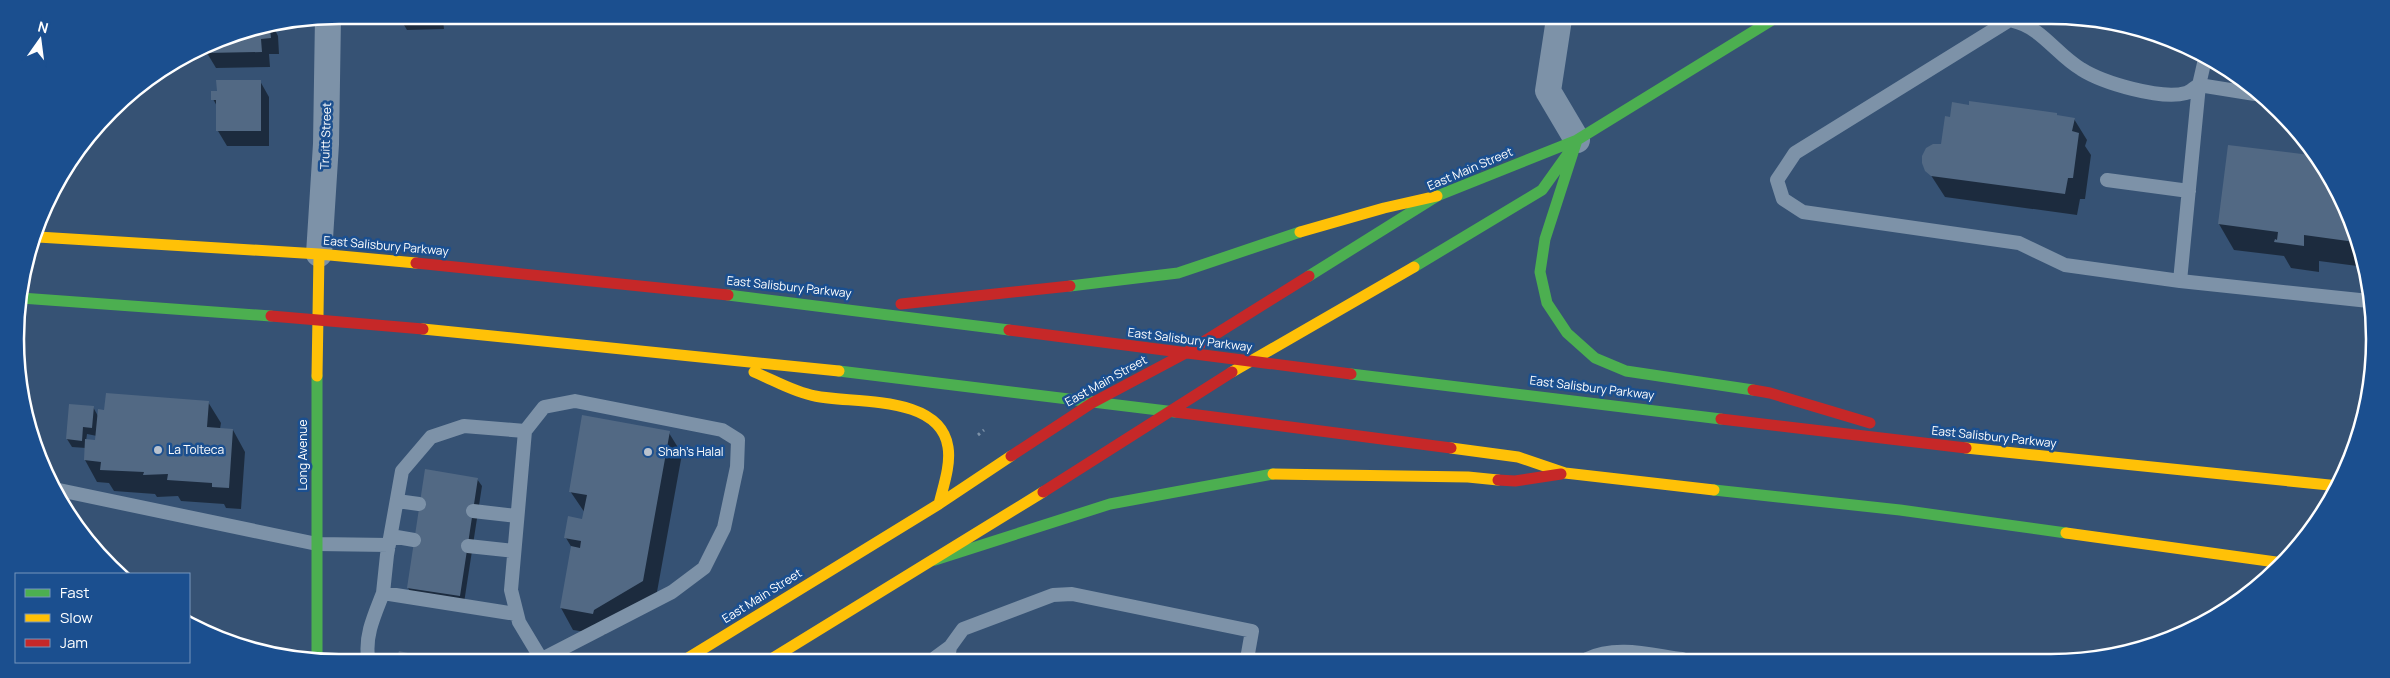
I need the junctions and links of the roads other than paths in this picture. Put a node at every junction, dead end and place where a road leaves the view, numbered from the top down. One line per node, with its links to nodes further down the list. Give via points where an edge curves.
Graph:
1 (328, 24): 14 (street, Truitt Street)
2 (1558, 24): 9 (street, via 1548,91)
3 (1766, 24): 9 (main road, East Main Street)
4 (2003, 24): 15 (lane, via 1795,153 1777,180 1783,199 1803,212 2019,243 2065,265)
5 (2025, 24): 7 (lane, via 2081,69 2111,84 2158,94 2186,93)
6 (2204, 63): 7 (lane)
7 (2199, 85): 8 (lane); 11 (lane)
8 (2248, 93)
9 (1577, 140): 12 (main road, East Main Street); 22 (main road, East Main Street, via 1542,190); 26 (main road, via 1545,239 1540,272 1547,303 1567,333 1594,358 1626,371 1770,393)
10 (2107, 180): 11 (lane)
11 (2189, 191): 15 (lane)
12 (1437, 196): 18 (main road, via 1290,235 1178,273); 20 (main road, East Main Street)
13 (41, 236): 14 (main road, East Salisbury Parkway)
14 (320, 254): 18 (main road, East Salisbury Parkway, via 591,279); 19 (main road, Long Avenue)
15 (2180, 281): 17 (lane)
16 (26, 298): 19 (main road)
17 (2364, 300)
18 (855, 309): 20 (main road, East Salisbury Parkway)
19 (319, 320): 21 (main road); 37 (main road, Long Avenue)
20 (1184, 354): 22 (main road, East Salisbury Parkway); 23 (main road, East Main Street)
21 (723, 359): 23 (main road); 32 (main road, via 813,396 896,405 935,420 944,431 948,447)
22 (1249, 361): 24 (main road, East Main Street); 26 (main road, East Salisbury Parkway)
23 (1092, 403): 24 (main road); 32 (main road, East Main Street)
24 (1168, 412): 27 (main road, via 1518,457); 40 (main road, East Main Street)
25 (525, 431): 30 (lane, via 464,426 431,437 402,471); 34 (lane); 48 (lane, via 544,407 576,402 722,430 738,440 737,467 724,528 704,568 672,592)
26 (1941, 445): 28 (main road, East Salisbury Parkway)
27 (1565, 473): 40 (main road, via 1515,481 1280,473 1110,504); 41 (main road, via 1900,510)
28 (2330, 485)
29 (63, 491): 37 (lane)
30 (397, 501): 31 (lane); 35 (lane)
31 (419, 504)
32 (939, 504): 49 (main road, East Main Street)
33 (473, 511): 34 (lane)
34 (517, 516): 39 (lane)
35 (390, 540): 36 (lane); 37 (lane); 42 (lane)
36 (414, 540)
37 (318, 544): 45 (main road, Long Avenue)
38 (468, 546): 39 (lane)
39 (514, 551): 43 (lane, via 511,590)
40 (935, 560): 50 (main road, East Main Street)
41 (2274, 562)
42 (383, 593): 43 (lane); 46 (lane, via 371,625 366,645)
43 (516, 614): 47 (lane)
44 (949, 653): 51 (lane, via 963,629 1053,595 1072,594 1252,631)
45 (317, 654)
46 (368, 654)
47 (538, 654)
48 (552, 654)
49 (695, 654)
50 (780, 654)
51 (1248, 654)
52 (1597, 654): 53 (lane)
53 (1639, 654)

